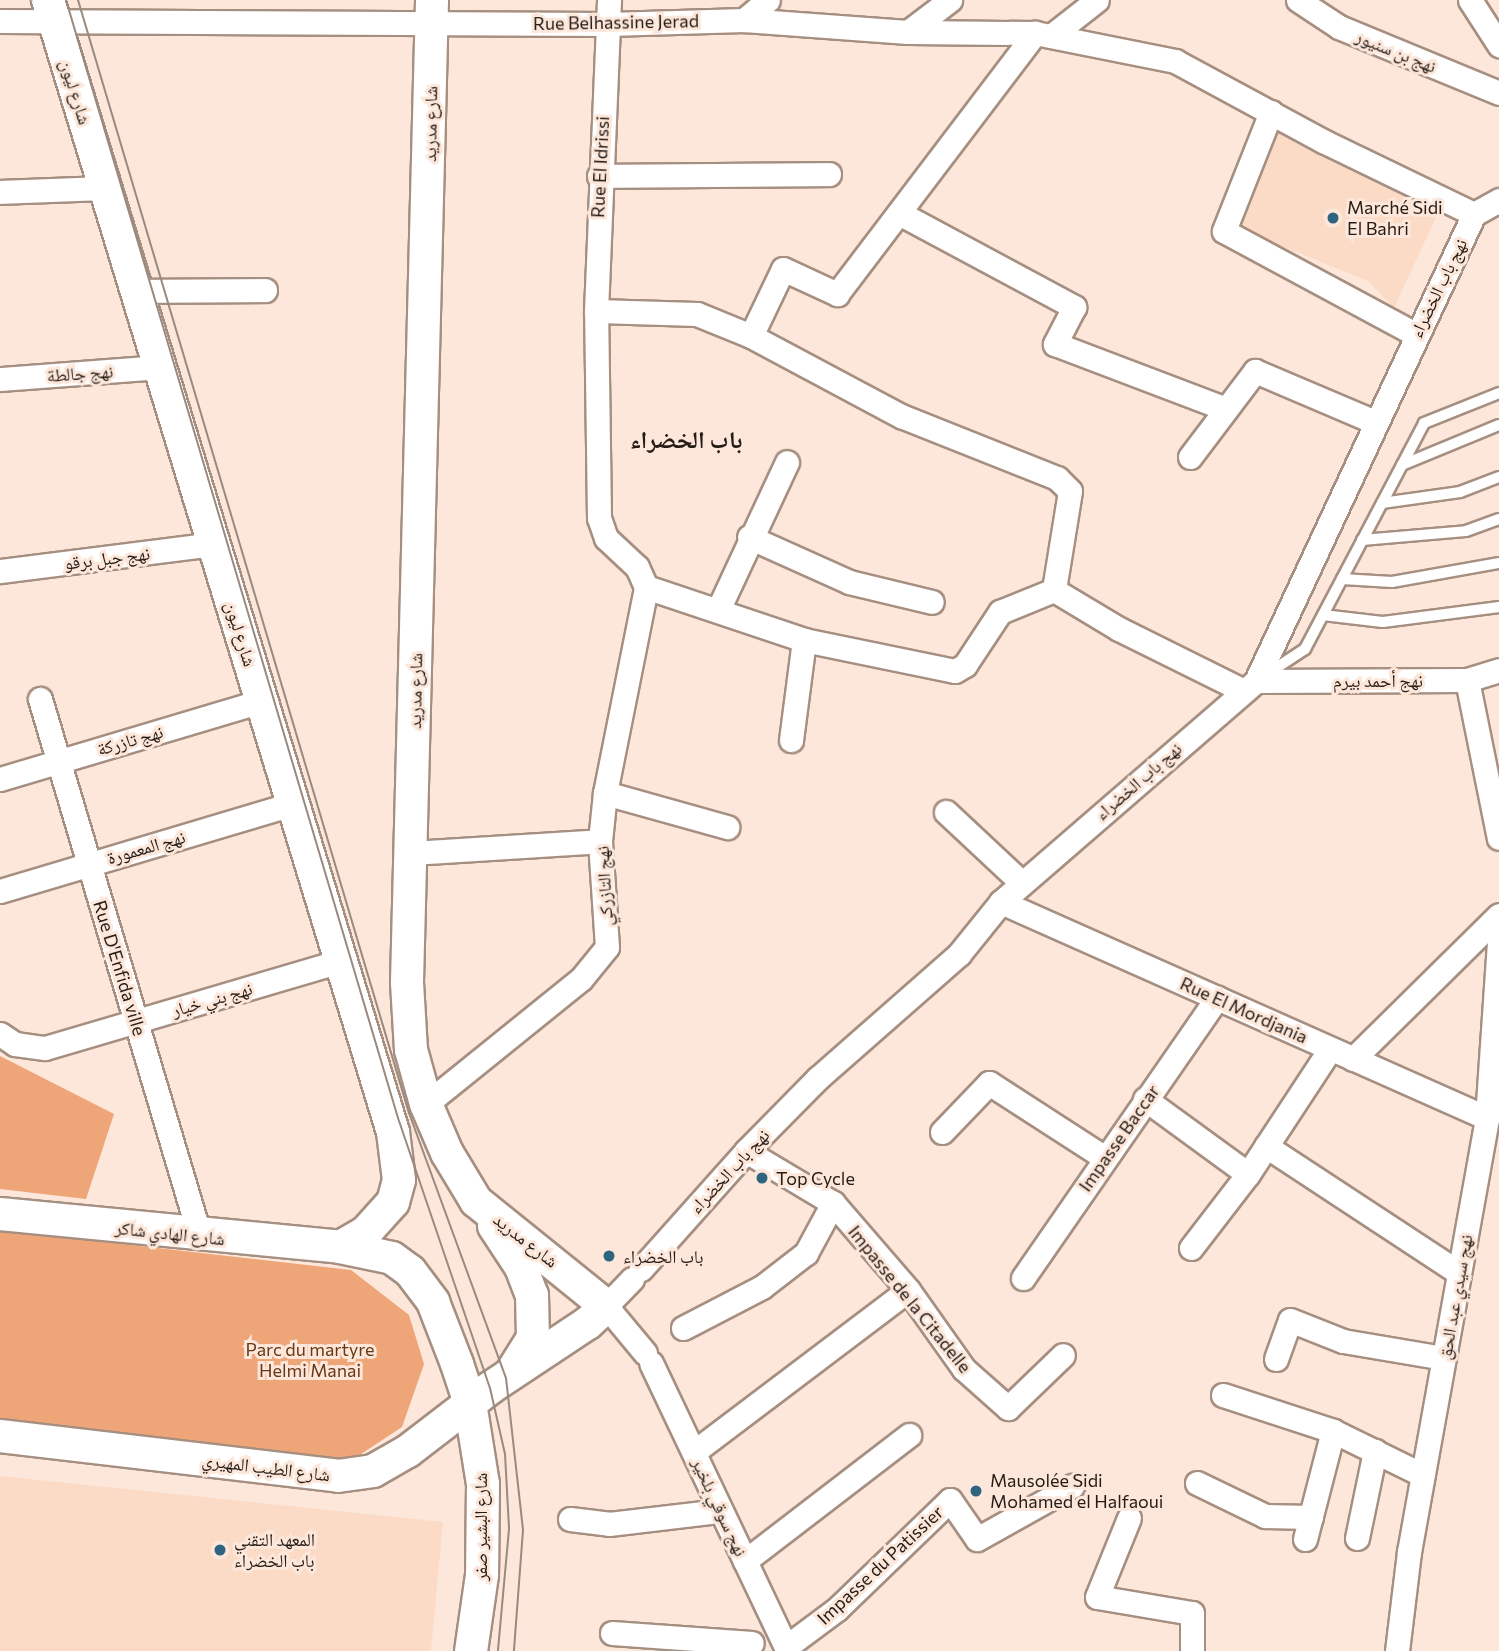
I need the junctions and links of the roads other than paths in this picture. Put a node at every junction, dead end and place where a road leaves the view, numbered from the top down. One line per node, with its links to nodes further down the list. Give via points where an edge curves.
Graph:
1 (609, 0): 11 (street, Rue El Idrissi)
2 (768, 0): 9 (street)
3 (950, 0): 12 (street)
4 (1097, 0): 13 (street)
5 (1298, 0): 15 (street, نهج بن سنيور, via 1339,27)
6 (1470, 0): 14 (street)
7 (52, 11): 8 (street, Rue Belhassine Jerad); 10 (street, Rue Belhassine Jerad); 19 (street, شارع ليون)
8 (432, 11): 11 (street, Rue Belhassine Jerad); 68 (street, شارع مدريد)
9 (744, 20): 11 (street, Rue Belhassine Jerad); 12 (street, Rue Belhassine Jerad)
10 (0, 21)
11 (609, 24): 18 (street, Rue El Idrissi)
12 (908, 32): 13 (street, Rue Belhassine Jerad)
13 (1043, 34): 16 (street, Rue Belhassine Jerad, via 1175,61); 22 (street)
14 (1497, 36)
15 (1499, 93)
16 (1271, 112): 23 (street, Rue Belhassine Jerad); 27 (street, via 1224,231)
17 (829, 174): 18 (street)
18 (599, 176): 26 (street, Rue El Idrissi)
19 (106, 188): 20 (street); 25 (street, شارع ليون)
20 (0, 192)
21 (1499, 200): 23 (street)
22 (899, 213): 28 (street, via 837,294 783,269); 32 (street, via 1073,307 1055,344)
23 (1474, 214): 27 (street, نهج باب الخضراء)
24 (265, 290): 25 (street)
25 (137, 291): 29 (street, شارع ليون)
26 (596, 311): 28 (street, via 697,314); 47 (street, via 601,526 615,548 637,566)
27 (1415, 334): 33 (street, نهج باب الخضراء)
28 (751, 336): 48 (street, via 901,416 1057,478 1070,491)
29 (159, 367): 30 (street, نهج جالطة); 43 (street, شارع ليون)
30 (0, 379)
31 (1499, 393): 37 (lane, via 1424,423)
32 (1226, 409): 33 (street, via 1248,375 1259,371); 35 (street)
33 (1375, 422): 56 (street, نهج باب الخضراء)
34 (1499, 425): 37 (lane)
35 (1190, 457)
36 (787, 462): 41 (street)
37 (1402, 465): 39 (lane)
38 (1499, 477): 39 (lane, via 1460,492)
39 (1382, 503): 42 (lane)
40 (1499, 519): 42 (lane, via 1466,531)
41 (749, 537): 49 (street, via 849,582); 51 (street)
42 (1362, 540): 46 (lane)
43 (214, 544): 45 (street, نهج جبل برقو); 58 (street, شارع ليون)
44 (1499, 563): 46 (lane, via 1392,582)
45 (0, 571)
46 (1342, 579): 52 (lane)
47 (646, 587): 51 (street); 62 (street, نهج التازركي)
48 (1054, 590): 53 (street, via 1000,612 965,665 955,671); 56 (street, via 1119,629)
49 (932, 602)
50 (1499, 607): 52 (lane, via 1383,622)
51 (718, 610): 53 (street)
52 (1323, 615): 56 (lane, via 1305,649)
53 (804, 640): 59 (street)
54 (1499, 670): 55 (street, نهج أحمد بيرم)
55 (1467, 680): 56 (street, نهج أحمد بيرم); 66 (street)
56 (1249, 685): 70 (street, نهج باب الخضراء)
57 (40, 699): 60 (street, Rue D'Enfida ville)
58 (261, 701): 60 (street, نهج تازركة); 63 (street, شارع ليون)
59 (790, 740)
60 (58, 761): 61 (street, نهج تازركة); 69 (street, Rue D'Enfida ville)
61 (0, 779)
62 (605, 793): 65 (street); 67 (street, نهج التازركي)
63 (292, 804): 69 (street, نهج المعمورة); 75 (street, شارع ليون)
64 (946, 813): 70 (street)
65 (727, 827)
66 (1499, 838)
67 (600, 842): 68 (street); 82 (street, نهج التازركي, via 607,947 601,957)
68 (411, 853): 82 (street, شارع مدريد, via 411,1050)
69 (89, 864): 71 (street, نهج المعمورة); 77 (street, Rue D'Enfida ville)
70 (1022, 883): 72 (street, نهج باب الخضراء)
71 (0, 891)
72 (1001, 902): 76 (street, Rue El Mordjania); 86 (street, نهج باب الخضراء, via 959,954 818,1078)
73 (1499, 915): 80 (street)
74 (1499, 941): 83 (street, نهج سيدي عبد الحق)
75 (340, 961): 77 (street, نهج بني خيار); 93 (street, شارع ليون, via 393,1132 399,1180 393,1202 380,1217)
76 (1217, 998): 79 (street, Rue El Mordjania); 81 (street, Impasse Baccar)
77 (136, 1021): 78 (street, نهج بني خيار, via 44,1048 15,1044); 92 (street, Rue D'Enfida ville)
78 (0, 1034)
79 (1330, 1049): 80 (street, Rue El Mordjania); 85 (street)
80 (1353, 1059): 83 (street, Rue El Mordjania)
81 (1145, 1099): 87 (street, Impasse Baccar); 88 (street)
82 (426, 1104): 89 (street, شارع مدريد, via 447,1153)
83 (1487, 1118): 95 (street, نهج سيدي عبد الحق)
84 (942, 1132): 87 (street, via 989,1083)
85 (1266, 1146): 88 (street); 95 (street)
86 (746, 1151): 90 (street, Impasse de la Citadelle); 98 (street, نهج باب الخضراء)
87 (1105, 1158): 96 (street, Impasse Baccar)
88 (1248, 1174): 94 (street)
89 (476, 1201): 98 (street, شارع مدريد); 103 (street, via 521,1267 532,1295 533,1338)
90 (833, 1203): 97 (street, Impasse de la Citadelle); 99 (street, via 806,1253 762,1287)
91 (0, 1214): 92 (street, شارع الهادي شاكر)
92 (200, 1237): 93 (street, شارع الهادي شاكر)
93 (340, 1247): 105 (street, شارع الهادي شاكر, via 392,1258 410,1271 433,1302)
94 (1191, 1248)
95 (1459, 1273): 101 (street, نهج سيدي عبد الحق)
96 (1023, 1278)
97 (908, 1290): 100 (street, Impasse de la Citadelle, via 964,1369 1008,1408); 110 (street)
98 (606, 1306): 103 (street, شارع الطيب المهيري); 110 (street, نهج سوقي بلخير, via 648,1358)
99 (683, 1328)
100 (1063, 1354)
101 (1444, 1358): 102 (street, via 1343,1341 1290,1320); 111 (street, نهج سيدي عبد الحق)
102 (1276, 1359)
103 (506, 1378): 105 (street, شارع الطيب المهيري)
104 (1223, 1395): 106 (street)
105 (470, 1404): 108 (street, شارع الطيب المهيري, via 390,1462 373,1471 338,1476); 122 (street, شارع البشير صفر, via 483,1484 482,1575)
106 (1333, 1431): 109 (street); 112 (street, via 1308,1528 1265,1516)
107 (909, 1435): 118 (street)
108 (0, 1436)
109 (1375, 1451): 111 (street); 117 (street)
110 (694, 1452): 114 (street, نهج سوقي بلخير)
111 (1423, 1475): 124 (street, نهج سيدي عبد الحق)
112 (1197, 1483)
113 (1072, 1486): 120 (street, Impasse du Patissier, via 978,1539 950,1500 837,1609)
114 (720, 1511): 116 (street, via 609,1524); 118 (street, نهج سوقي بلخير)
115 (1129, 1518): 123 (street, via 1097,1597 1192,1613)
116 (570, 1519)
117 (1357, 1538)
118 (745, 1561): 120 (street, نهج سوقي بلخير)
119 (612, 1633): 121 (street)
120 (784, 1642): 121 (street)
121 (746, 1647)
122 (471, 1651)
123 (1192, 1651)
124 (1397, 1651)

